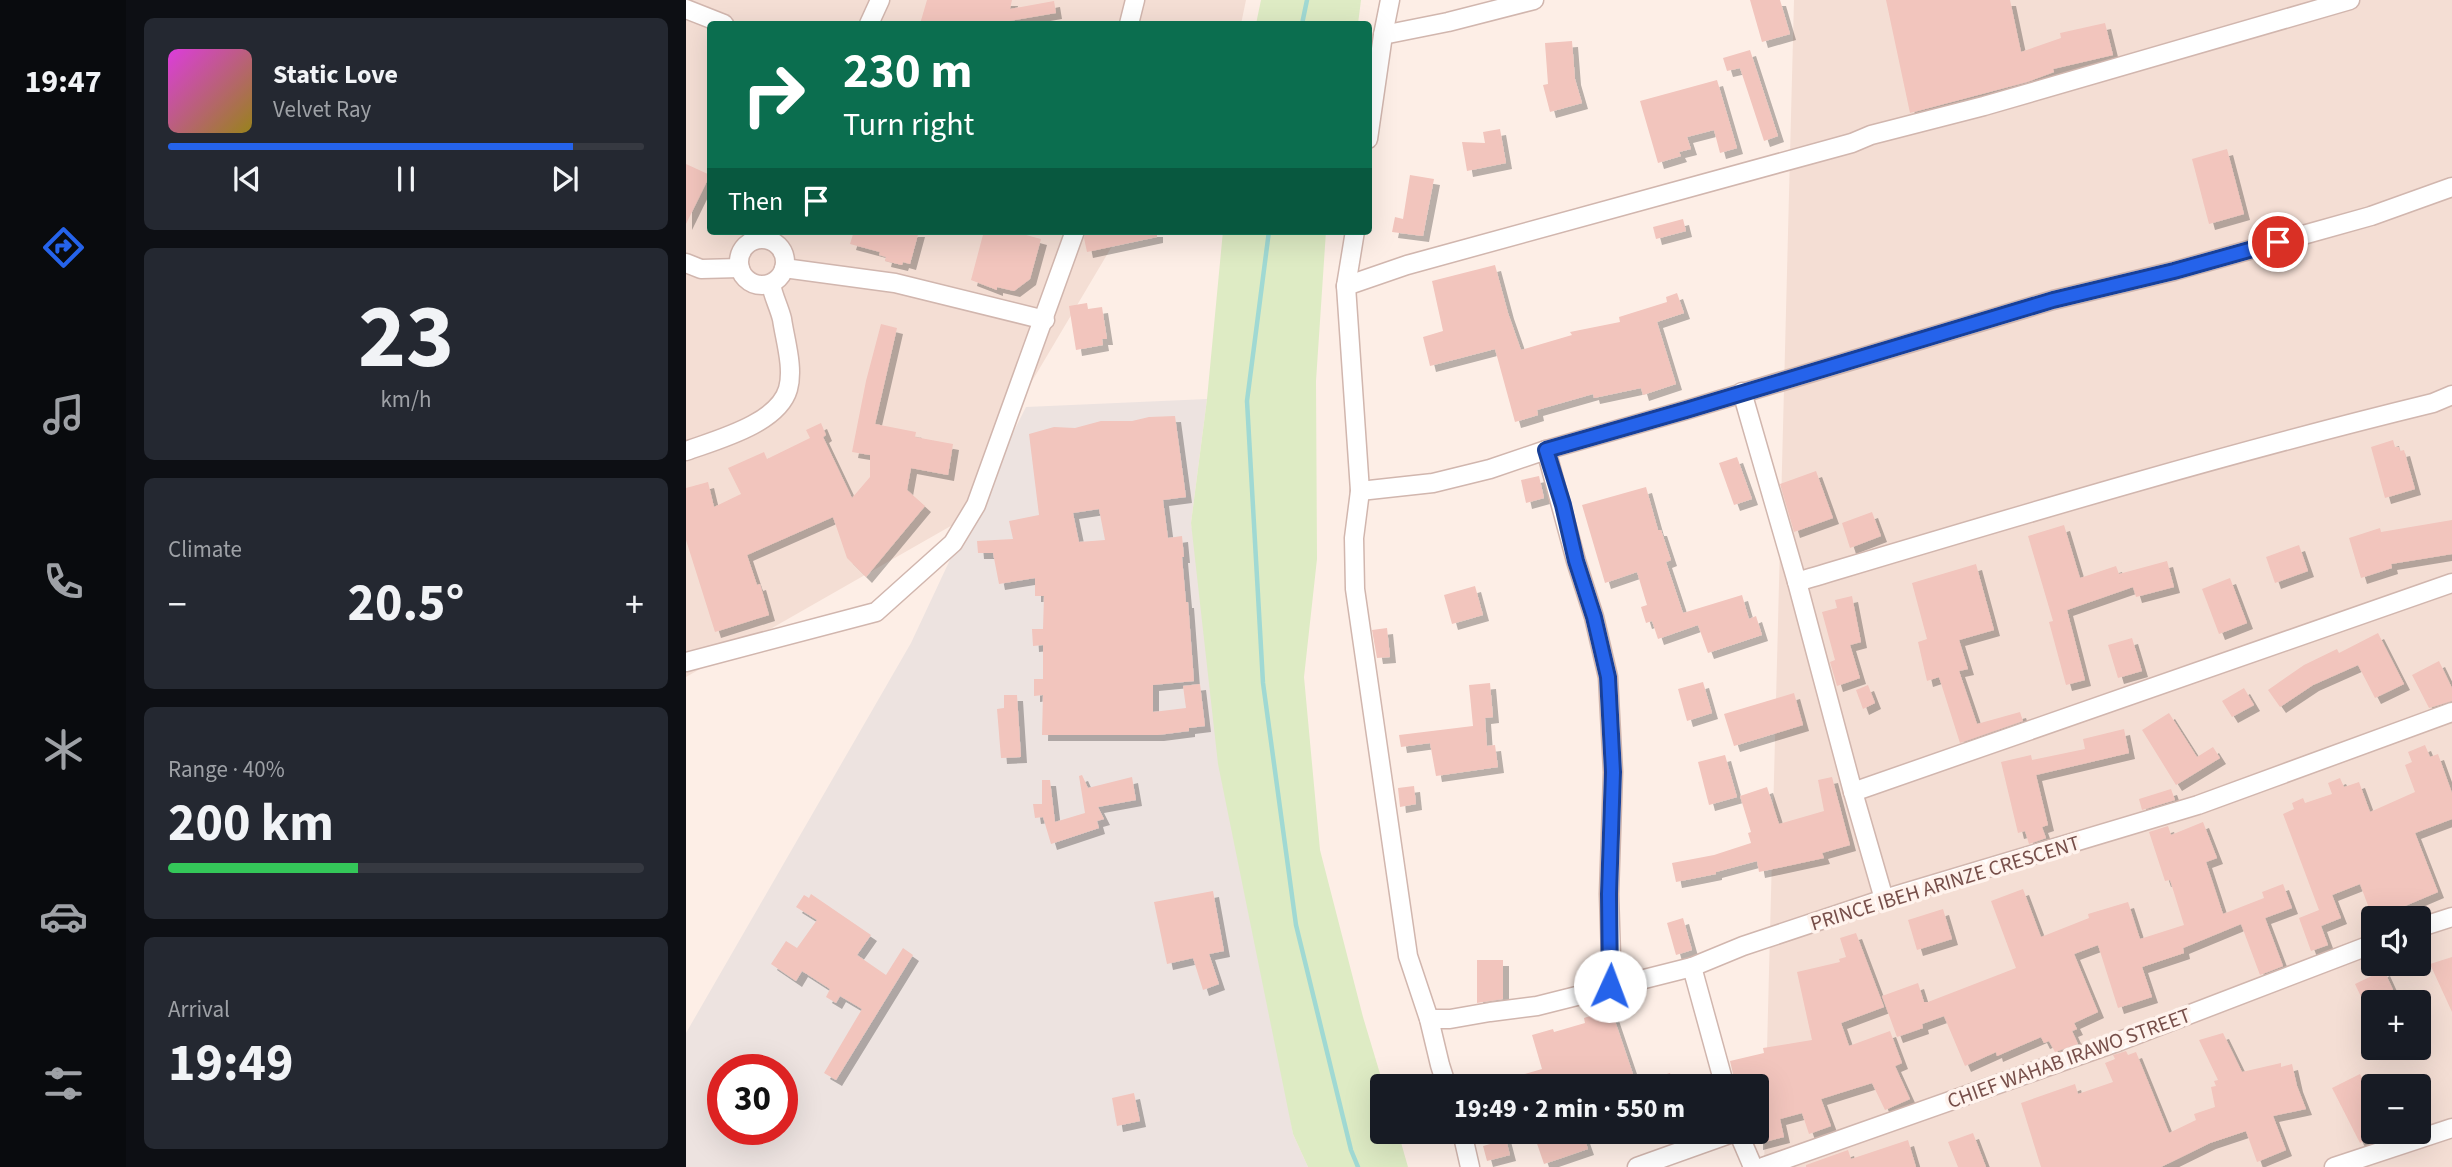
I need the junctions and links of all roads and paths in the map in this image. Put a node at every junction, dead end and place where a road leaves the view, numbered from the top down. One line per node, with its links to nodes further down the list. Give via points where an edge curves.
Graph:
1 (880, 0): 8 (street)
2 (1135, 0): 9 (street)
3 (1390, 0): 10 (street)
4 (1534, 0): 10 (street)
5 (2350, 0): 20 (street)
6 (686, 9): 7 (street)
7 (716, 21)
8 (870, 21)
9 (1130, 21)
10 (1383, 35): 11 (street)
11 (1372, 111)
12 (2452, 187): 22 (street, via 2358,220 2053,300)
13 (769, 235): 17 (street, via 746,246); 18 (street, via 785,257)
14 (1074, 235): 21 (street)
15 (1354, 235): 20 (street)
16 (686, 263): 17 (street, via 701,269)
17 (740, 268): 19 (street, via 756,284)
18 (784, 268): 19 (street); 21 (street, via 895,283)
19 (771, 284): 25 (street, via 781,316 788,389 777,406 747,430)
20 (1346, 286): 26 (street)
21 (1045, 320): 29 (street, via 976,505 953,544 876,612)
22 (1741, 392): 24 (street); 27 (street)
23 (2452, 395): 27 (street, via 2108,489)
24 (1546, 450): 26 (street, via 1433,483); 37 (street, via 1608,677 1613,772)
25 (686, 451)
26 (1360, 491): 38 (street, via 1354,538 1355,589 1408,956)
27 (1797, 582): 31 (street)
28 (2452, 583): 31 (street)
29 (686, 662)
30 (2452, 712): 32 (street, PRINCE IBEH ARINZE CRESCENT, via 2198,805)
31 (1853, 792): 32 (street)
32 (1884, 899): 36 (street, PRINCE IBEH ARINZE CRESCENT)
33 (2452, 917): 34 (street)
34 (2431, 924)
35 (2361, 949): 48 (street, CHIEF WAHAB IRAWO STREET, via 2120,1041)
36 (1692, 967): 37 (street, PRINCE IBEH ARINZE CRESCENT); 40 (street)
37 (1610, 986): 38 (street, PRINCE IBEH ARINZE CRESCENT, via 1537,1006)
38 (1429, 1019): 39 (street)
39 (1443, 1074)
40 (1721, 1074)
41 (2452, 1128): 49 (street)
42 (1465, 1144): 45 (street)
43 (1702, 1144): 46 (street)
44 (1742, 1144): 47 (street)
45 (1470, 1167)
46 (1637, 1167)
47 (1754, 1167)
48 (1763, 1167)
49 (2334, 1167)

